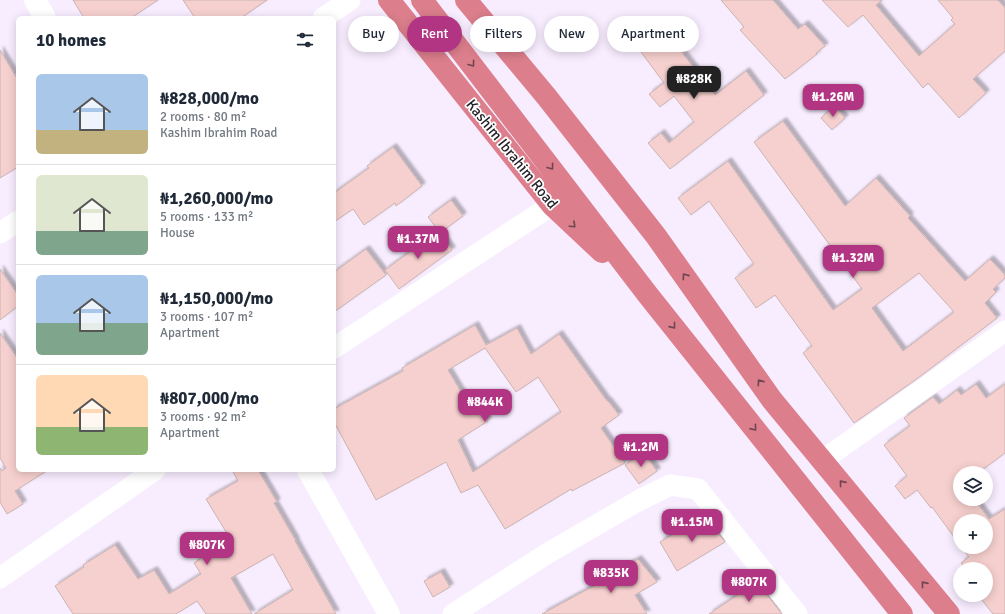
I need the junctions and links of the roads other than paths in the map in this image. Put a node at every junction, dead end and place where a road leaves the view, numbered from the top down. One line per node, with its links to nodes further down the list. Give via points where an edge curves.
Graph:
1 (35, 0): 6 (main road)
2 (350, 0): 7 (street)
3 (389, 0): 8 (highway, Kashim Ibrahim Road)
4 (422, 0): 11 (highway, one-way to 11)
5 (466, 0): 14 (highway, one-way to 5, via 772,400 656,236 546,96)
6 (44, 16)
7 (326, 16)
8 (552, 205): 11 (highway, Kashim Ibrahim Road, one-way to 11); 13 (street)
9 (16, 222): 10 (street)
10 (0, 233)
11 (648, 295): 21 (highway, one-way to 21)
12 (1005, 331): 14 (street)
13 (336, 347)
14 (823, 460): 22 (highway, one-way to 14)
15 (152, 472): 17 (street)
16 (309, 472): 18 (main road)
17 (0, 578)
18 (390, 614)
19 (453, 614): 20 (street, via 548,553 670,485 698,489)
20 (797, 614)
21 (902, 614)
22 (949, 614)

